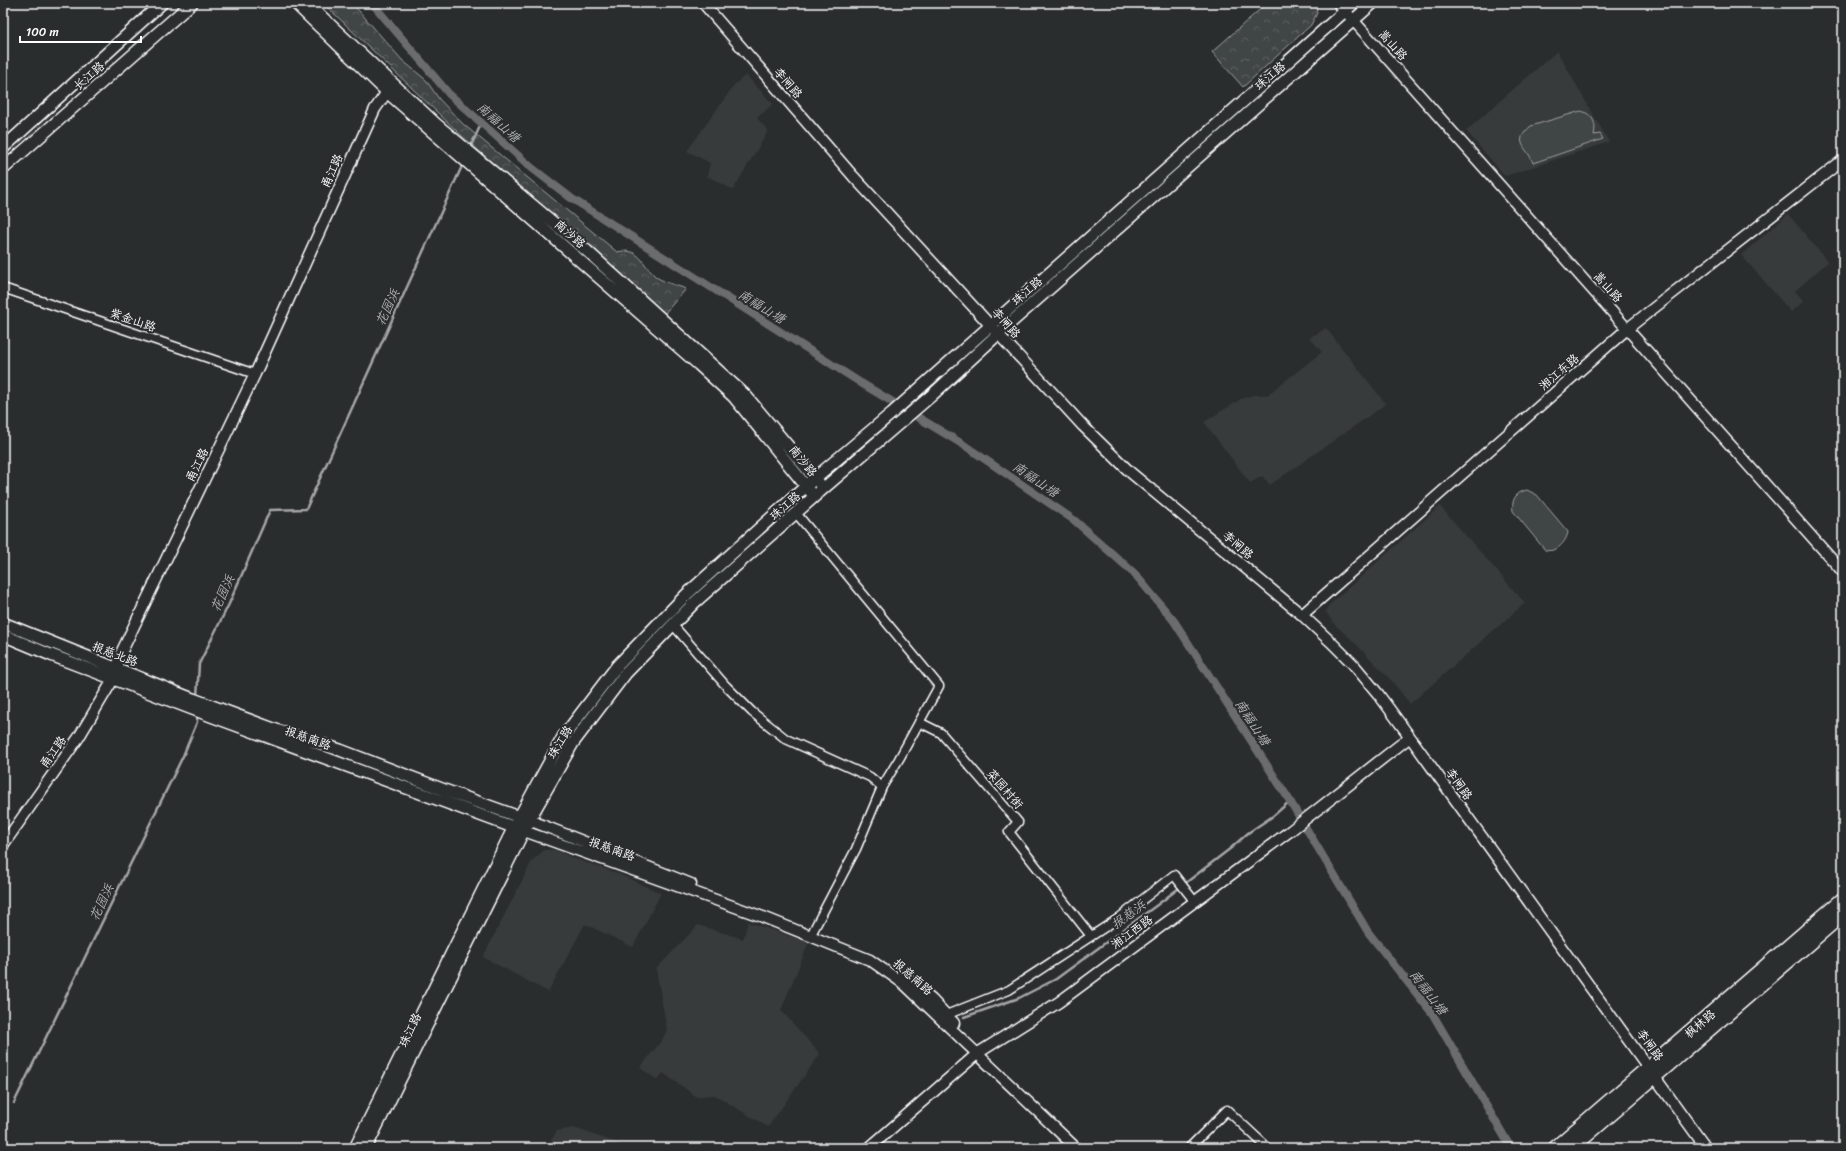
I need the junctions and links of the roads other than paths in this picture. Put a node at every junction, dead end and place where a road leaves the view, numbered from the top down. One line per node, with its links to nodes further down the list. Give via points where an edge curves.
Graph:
1 (162, 3): 11 (main road, 长江路)
2 (192, 3): 14 (main road, 长江路)
3 (295, 3): 10 (main road, 南沙路)
4 (307, 3): 10 (main road, 南沙路)
5 (703, 3): 16 (street, 李闸路, via 854,176)
6 (1354, 3): 8 (main road, 珠江路)
7 (1372, 3): 9 (main road, 珠江路)
8 (1341, 7): 9 (street, 嵩山路); 16 (main road, 珠江路)
9 (1353, 20): 17 (street, 嵩山路); 18 (main road, 珠江路)
10 (390, 88): 13 (main road, 南沙路); 19 (street, 甬江路, via 375,109)
11 (3, 148)
12 (1843, 160): 17 (street, 湘江东路)
13 (472, 161): 20 (main road, 南沙路, via 587,251 746,396); 21 (main road, 南沙路, via 734,398)
14 (3, 169)
15 (3, 288): 19 (street, 紫金山路)
16 (990, 325): 18 (street, 李闸路); 20 (main road, 珠江路)
17 (1628, 329): 25 (street, 嵩山路); 26 (street, 湘江东路)
18 (998, 334): 22 (main road, 珠江路); 26 (street, 李闸路, via 1083,426 1130,472)
19 (255, 374): 30 (street, 甬江路, via 122,650)
20 (815, 478): 21 (main road, 珠江路); 22 (main road, 南沙路)
21 (806, 486): 23 (main road, 南沙路); 35 (main road, 珠江路, via 686,595 617,666 563,737)
22 (824, 488): 23 (main road, 珠江路)
23 (815, 497): 24 (main road, 珠江路)
24 (796, 513): 28 (main road, 珠江路, via 694,603); 32 (street, via 939,686)
25 (1843, 572)
26 (1302, 615): 33 (street, 李闸路, via 1354,665)
27 (3, 623): 30 (main road, 报慈北路)
28 (673, 625): 34 (street, via 726,686 786,740 870,777); 35 (main road, 珠江路, via 626,673 573,743)
29 (3, 635): 30 (main road, 报慈北路, via 51,655)
30 (115, 673): 31 (main road, 报慈北路); 37 (street, 甬江路, via 79,737)
31 (215, 712): 35 (main road, 报慈南路, via 340,750); 36 (main road, 报慈南路)
32 (920, 722): 34 (street); 42 (street, 菜园村街, via 941,733 1018,822 1009,832)
33 (1410, 737): 39 (street, 湘江西路); 45 (street, 李闸路)
34 (882, 787): 41 (street, via 856,849)
35 (524, 818): 36 (main road, 珠江路); 41 (street, 报慈南路)
36 (519, 829): 44 (street, 报慈南路, via 763,917 870,960 904,984); 46 (main road, 珠江路); 47 (main road, 珠江路)
37 (3, 845)
38 (1843, 899): 45 (main road, 枫林路)
39 (1195, 902): 42 (street, via 1174,875 1119,918); 44 (street, 湘江西路, via 1058,1002)
40 (1843, 914): 45 (main road, 枫林路)
41 (813, 931): 43 (street, 报慈南路, via 880,958 908,979)
42 (1091, 936): 43 (street, via 1009,990)
43 (946, 1015): 44 (street, 报慈南路)
44 (978, 1053): 48 (street, 湘江西路); 49 (street, 报慈南路)
45 (1653, 1071): 52 (main road, 枫林路); 53 (main road, 枫林路); 54 (street, 李闸路)
46 (355, 1148)
47 (366, 1148)
48 (869, 1148)
49 (1076, 1148)
50 (1189, 1148): 51 (street, via 1227,1110)
51 (1268, 1148)
52 (1555, 1148)
53 (1572, 1148)
54 (1706, 1148)

